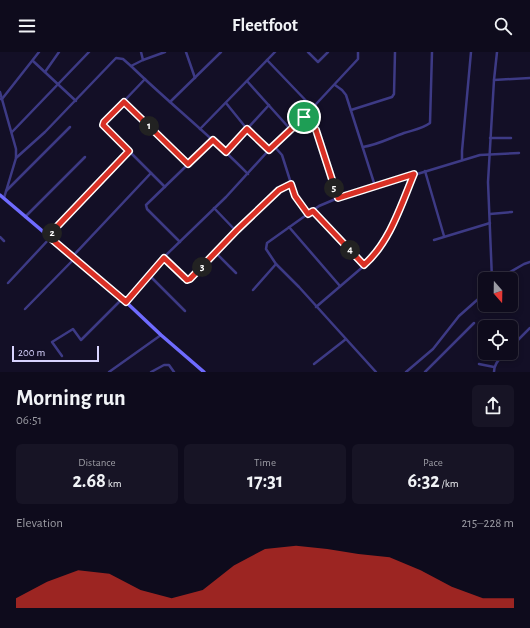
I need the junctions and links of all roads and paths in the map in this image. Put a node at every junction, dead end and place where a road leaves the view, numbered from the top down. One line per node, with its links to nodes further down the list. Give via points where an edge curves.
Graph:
1 (39, 52): 18 (street)
2 (59, 52): 20 (street)
3 (89, 52): 26 (street)
4 (140, 52): 16 (street)
5 (165, 52): 16 (street)
6 (186, 52): 21 (street)
7 (221, 52): 21 (street)
8 (275, 52): 17 (street)
9 (308, 52): 10 (street, via 318,62)
10 (328, 52)
11 (358, 52): 27 (street, via 358,59)
12 (396, 52): 36 (street, via 394,94)
13 (432, 52): 47 (street, via 430,123)
14 (471, 52): 55 (street)
15 (497, 52): 24 (street)
16 (143, 60): 19 (street)
17 (267, 60): 25 (street); 35 (street)
18 (33, 61): 20 (street); 29 (street)
19 (131, 66): 23 (street); 30 (street, via 116,58)
20 (45, 72): 26 (street)
21 (195, 78): 32 (street)
22 (530, 78): 24 (street)
23 (145, 79): 31 (street); 32 (street)
24 (494, 80): 43 (street)
25 (247, 81): 33 (street); 34 (street)
26 (58, 83): 30 (street); 42 (street)
27 (335, 84): 35 (street); 36 (street, via 346,95)
28 (0, 92): 29 (street)
29 (1, 99): 42 (street)
30 (76, 101): 54 (street)
31 (124, 102): 49 (street, via 103,125); 56 (street)
32 (170, 102): 39 (street)
33 (226, 102): 39 (street); 40 (street)
34 (269, 105): 40 (street); 41 (street)
35 (313, 108): 37 (street)
36 (351, 110): 47 (street)
37 (304, 117): 41 (street); 67 (street, via 316,130)
38 (70, 127): 64 (street)
39 (200, 129): 45 (street)
40 (247, 129): 48 (street); 50 (street)
41 (291, 130): 46 (street)
42 (12, 132): 54 (street)
43 (490, 138): 44 (street); 52 (street)
44 (511, 138)
45 (213, 140): 50 (street); 56 (street)
46 (274, 146): 48 (street); 61 (street, via 282,155)
47 (362, 148): 63 (street)
48 (269, 150): 59 (street)
49 (129, 151): 58 (street); 79 (street)
50 (226, 152): 59 (street)
51 (519, 153): 52 (street)
52 (489, 154): 55 (street); 72 (street)
53 (85, 157): 73 (street)
54 (16, 158): 64 (street)
55 (462, 159): 57 (street)
56 (188, 164): 62 (street)
57 (424, 171): 60 (street); 77 (street)
58 (151, 173): 62 (street); 84 (street)
59 (248, 174): 68 (street)
60 (414, 174): 63 (street); 88 (street, via 388,233 372,259)
61 (291, 184): 71 (street, via 295,196); 76 (street, via 279,190)
62 (165, 186): 82 (street, via 146,205 147,209)
63 (375, 186): 67 (street)
64 (5, 192): 66 (street)
65 (0, 195): 66 (street)
66 (4, 198): 73 (street)
67 (338, 198): 69 (street)
68 (214, 208): 76 (street); 82 (street)
69 (313, 211): 71 (street); 88 (street)
70 (512, 212): 72 (street)
71 (308, 214): 75 (street)
72 (490, 214): 74 (street)
73 (26, 217): 79 (street)
74 (490, 223): 77 (street); 89 (street)
75 (289, 227): 87 (street, via 267,243 266,249); 94 (street)
76 (236, 231): 83 (street)
77 (444, 236): 80 (street)
78 (0, 237): 81 (street)
79 (49, 237): 84 (street); 93 (street)
80 (434, 240)
81 (4, 241)
82 (180, 242): 85 (street)
83 (215, 252): 85 (street, via 187,280); 91 (street)
84 (73, 258): 97 (street); 99 (street)
85 (164, 258): 92 (street)
86 (530, 262): 90 (street)
87 (276, 264): 95 (street); 98 (street)
88 (364, 265): 94 (street)
89 (492, 272)
90 (510, 272)
91 (236, 273)
92 (149, 275): 97 (street); 100 (street)
93 (8, 282)
94 (340, 286): 98 (street)
95 (253, 290)
96 (478, 299): 117 (street, via 458,316 433,349)
97 (124, 300): 103 (street); 106 (street, via 81,340 73,329 52,342)
98 (316, 307): 104 (street)
99 (25, 309)
100 (185, 311)
101 (474, 322): 118 (street)
102 (530, 328): 105 (street)
103 (161, 335): 112 (street); 115 (street)
104 (346, 339): 108 (street); 116 (street)
105 (518, 340)
106 (62, 356)
107 (498, 360): 110 (street)
108 (314, 364)
109 (479, 364): 110 (street)
110 (494, 367): 119 (street)
111 (156, 371): 113 (street); 114 (street, via 164,365 169,365)
112 (109, 372)
113 (151, 372)
114 (174, 372)
115 (204, 372)
116 (376, 372)
117 (406, 372)
118 (426, 372)
119 (494, 372)

